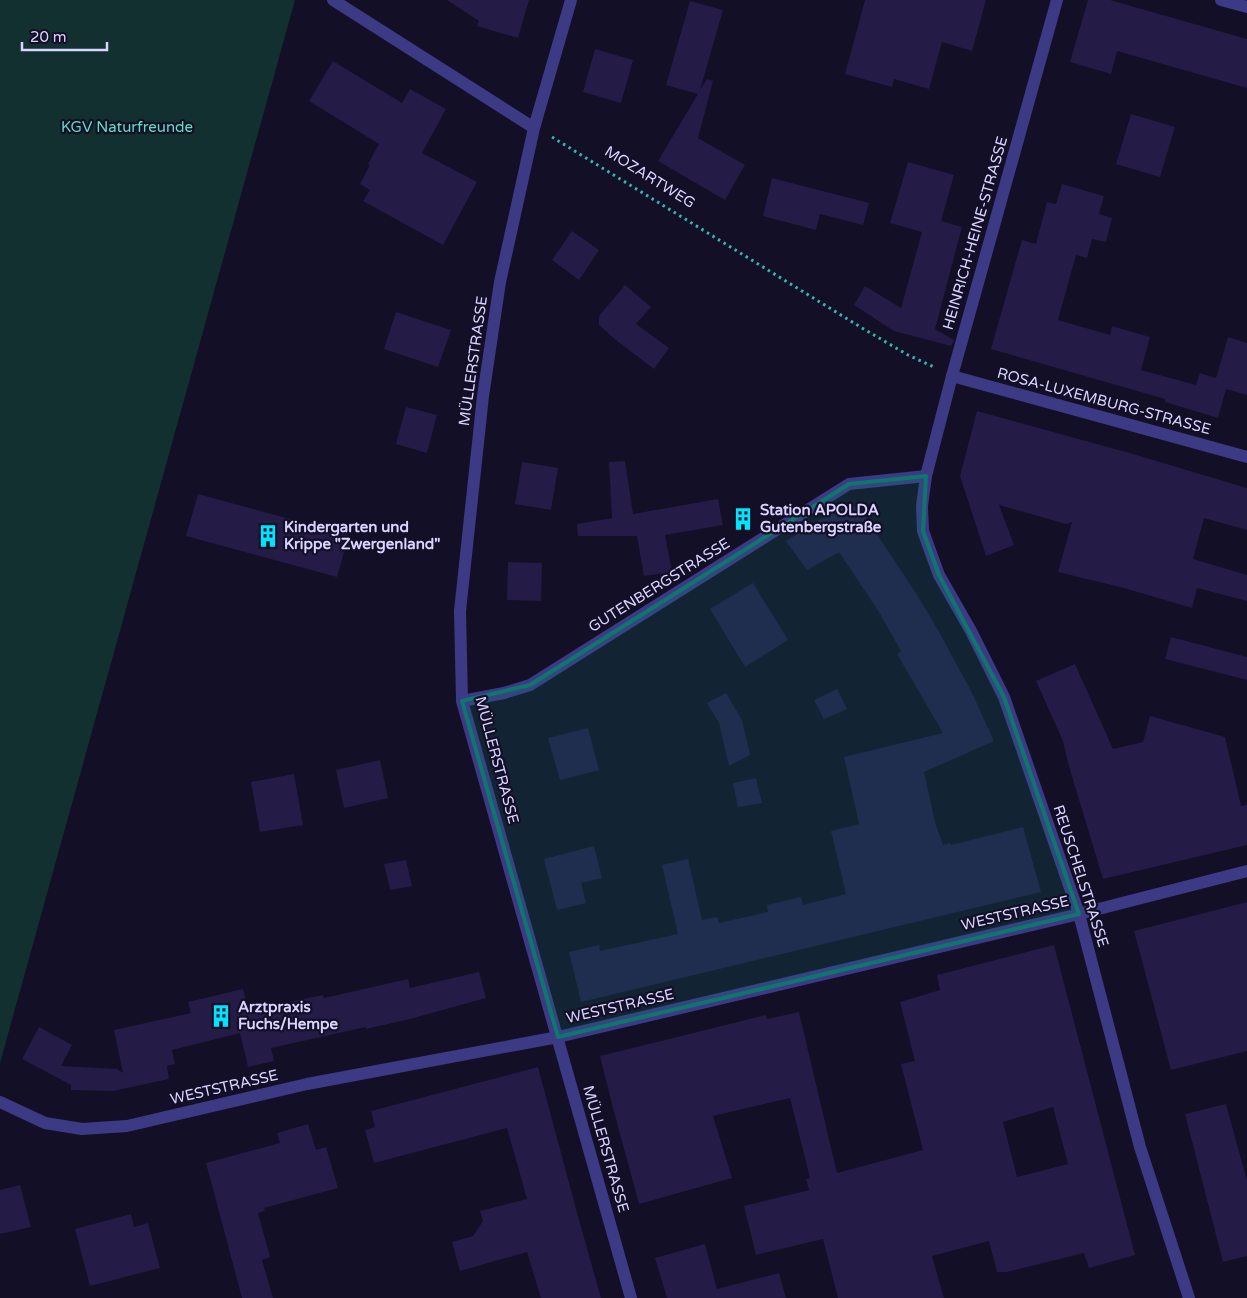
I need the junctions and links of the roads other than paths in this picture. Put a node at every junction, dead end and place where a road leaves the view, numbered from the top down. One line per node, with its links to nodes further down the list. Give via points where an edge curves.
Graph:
1 (333, 0): 6 (street)
2 (571, 0): 6 (street, MÜLLERSTRASSE)
3 (1057, 0): 7 (street, HEINRICH-HEINE-STRASSE)
4 (1221, 0): 5 (street)
5 (1247, 7)
6 (534, 128): 10 (street, MÜLLERSTRASSE, via 500,282 483,396 460,611)
7 (952, 376): 8 (street, ROSA-LUXEMBURG-STRASSE); 9 (street, HEINRICH-HEINE-STRASSE)
8 (1247, 458)
9 (926, 476): 10 (street, GUTENBERGSTRASSE, via 849,484 530,685); 12 (street, REUSCHELSTRASSE, via 922,531 939,575 1004,697)
10 (462, 701): 13 (street, MÜLLERSTRASSE)
11 (1247, 871): 12 (street, WESTSTRASSE)
12 (1078, 914): 13 (street, WESTSTRASSE); 16 (street, REUSCHELSTRASSE, via 1140,1147)
13 (558, 1037): 14 (street, WESTSTRASSE, via 307,1084 127,1126 82,1129 45,1124); 15 (street, MÜLLERSTRASSE)
14 (0, 1102)
15 (631, 1298)
16 (1189, 1298)

